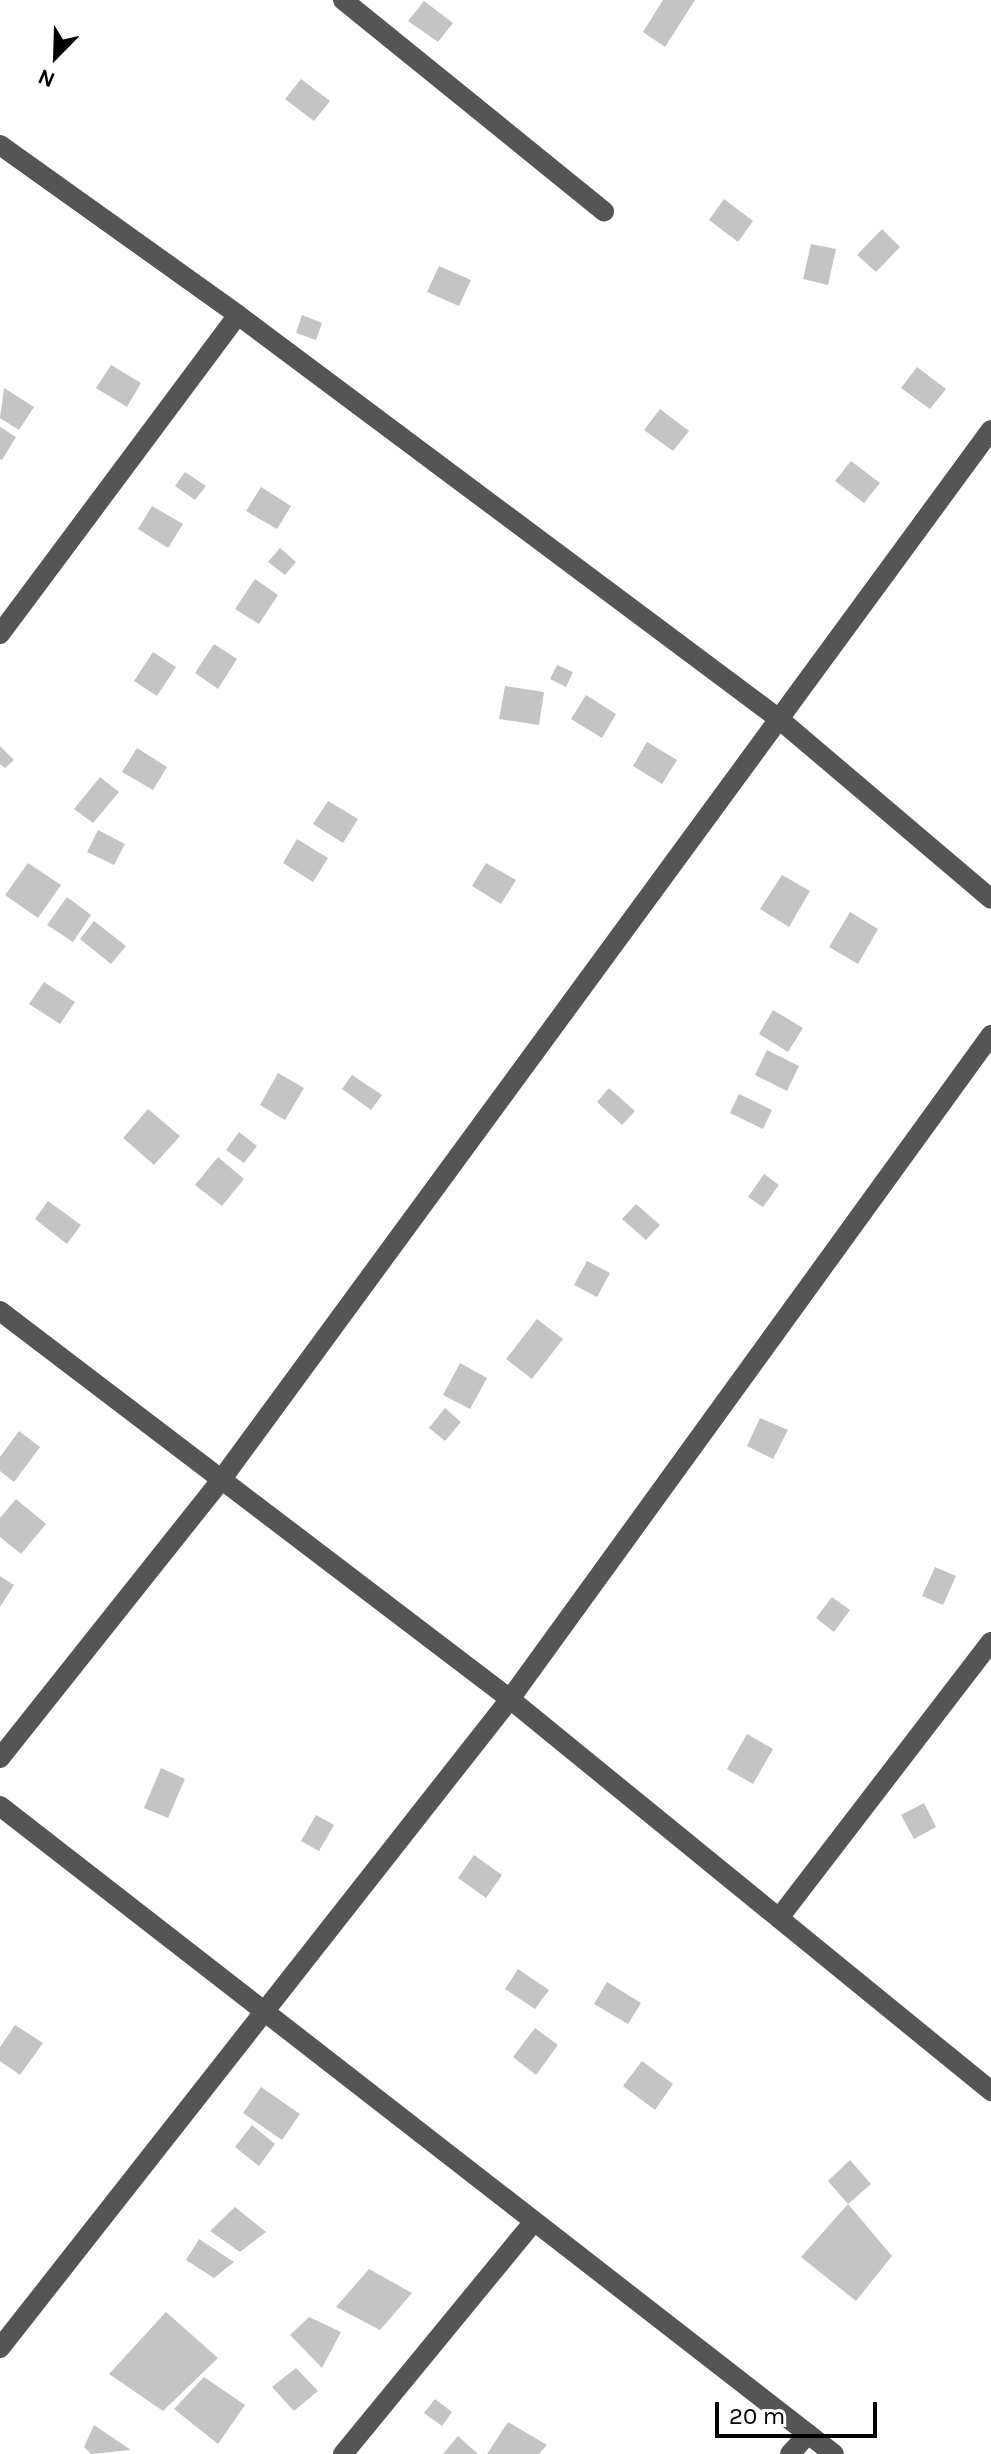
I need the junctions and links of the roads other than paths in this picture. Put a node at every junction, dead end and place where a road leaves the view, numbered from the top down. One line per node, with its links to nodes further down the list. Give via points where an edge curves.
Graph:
1 (343, 0): 3 (street)
2 (0, 145): 4 (street)
3 (604, 211)
4 (238, 315): 6 (street); 7 (street)
5 (991, 430): 7 (street)
6 (0, 634)
7 (779, 719): 8 (street); 11 (street)
8 (991, 899)
9 (991, 1035): 13 (street)
10 (0, 1311): 11 (street)
11 (221, 1480): 13 (street); 14 (street)
12 (991, 1642): 16 (street)
13 (510, 1699): 16 (street); 17 (street)
14 (0, 1758)
15 (0, 1806): 17 (street)
16 (779, 1918): 18 (street)
17 (262, 2014): 19 (street); 20 (street)
18 (991, 2091)
19 (532, 2224): 21 (street); 22 (street)
20 (0, 2348)
21 (808, 2434): 23 (street); 24 (street)
22 (343, 2454)
23 (790, 2454)
24 (834, 2454)

